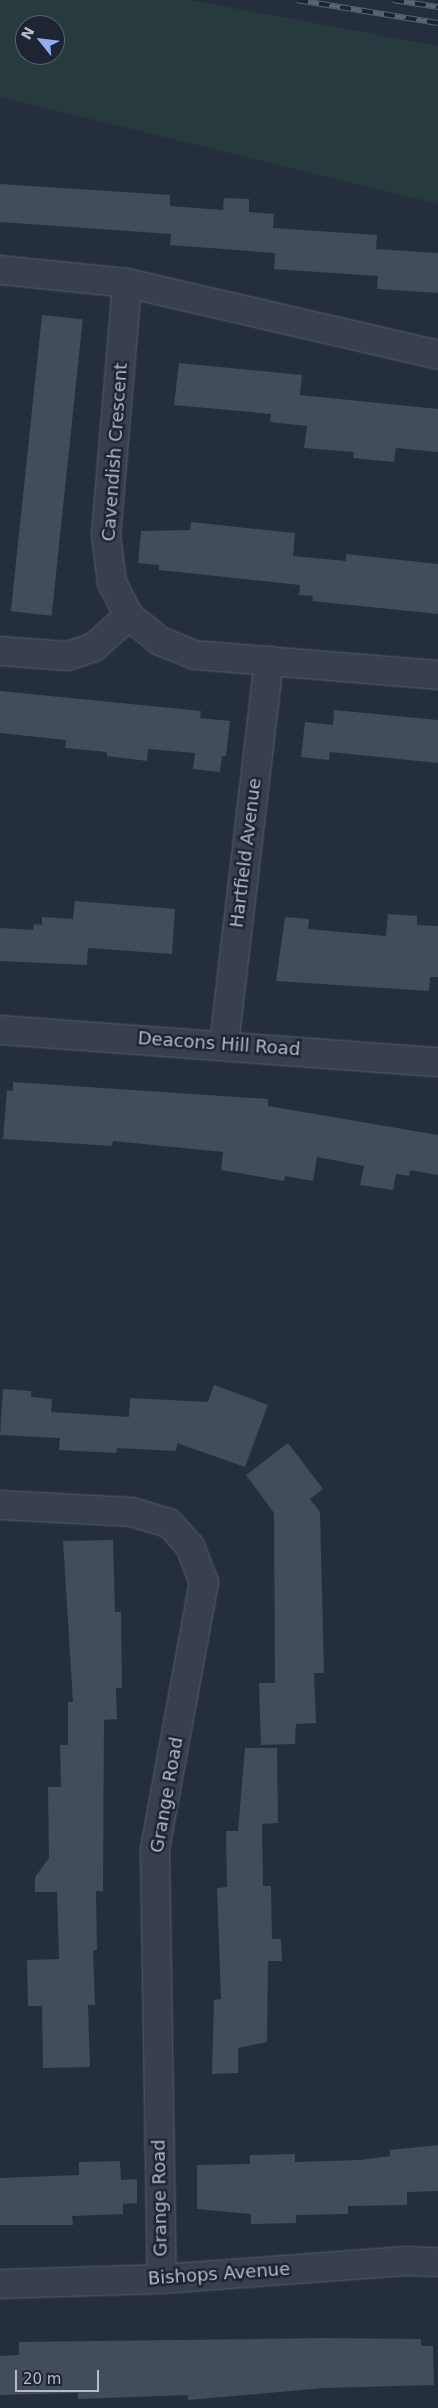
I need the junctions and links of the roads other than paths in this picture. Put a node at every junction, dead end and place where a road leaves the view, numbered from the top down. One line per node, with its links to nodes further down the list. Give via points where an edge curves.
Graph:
1 (0, 270): 2 (street)
2 (127, 283): 3 (street); 4 (street, Cavendish Crescent, via 106,535 112,582)
3 (438, 355)
4 (129, 616): 5 (street, via 94,647 67,656); 6 (street, via 160,641 195,655)
5 (0, 651)
6 (268, 662): 7 (street); 9 (street, Hartfield Avenue)
7 (438, 675)
8 (0, 1030): 9 (street, Deacons Hill Road)
9 (224, 1044): 10 (street, Deacons Hill Road)
10 (438, 1062)
11 (0, 1505): 13 (street, Grange Road, via 132,1512 169,1523 190,1546 204,1582 155,1850)
12 (438, 2262): 13 (street, Bishops Avenue, via 406,2261)
13 (162, 2279): 14 (street, Bishops Avenue)
14 (0, 2284)

